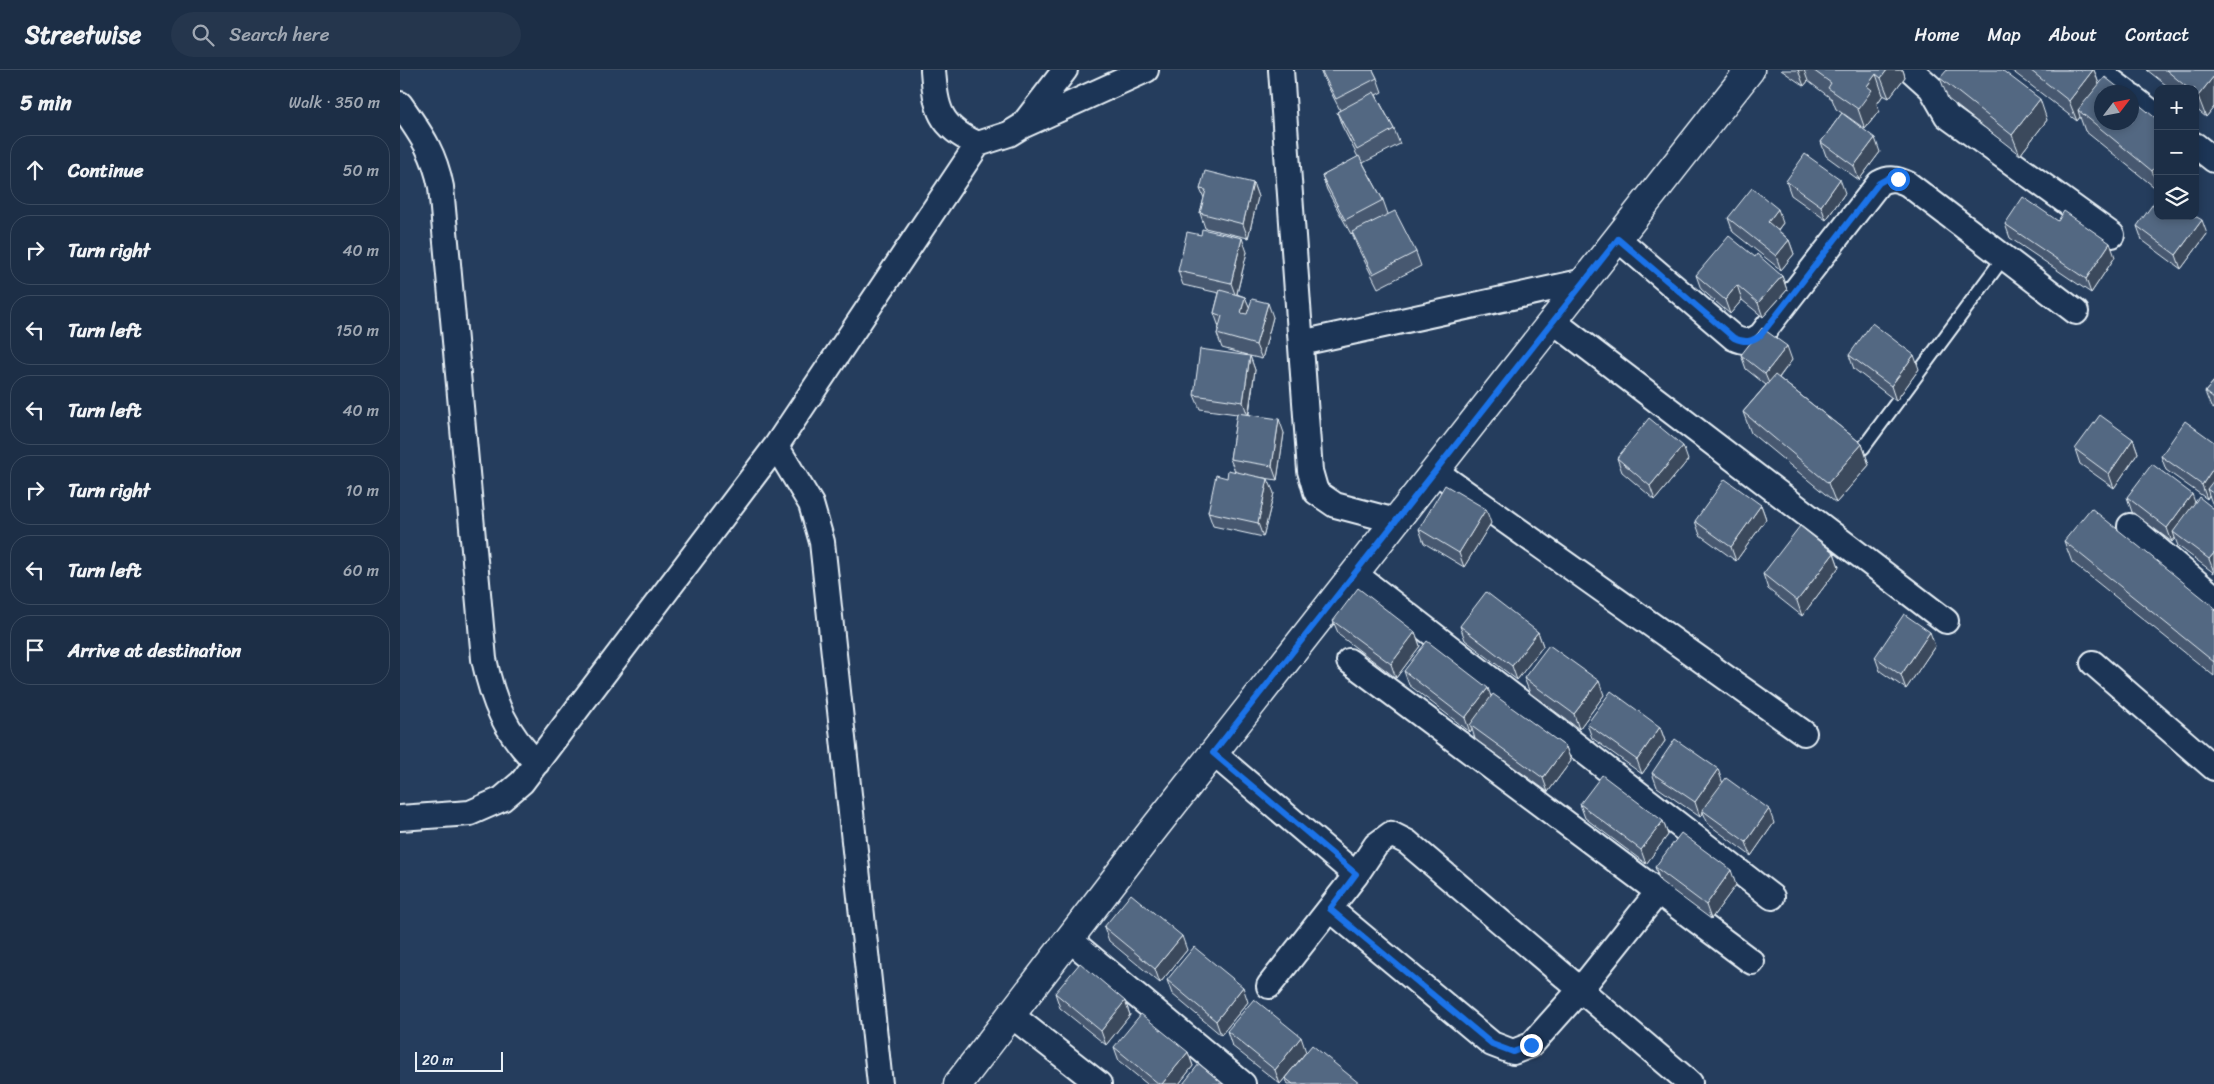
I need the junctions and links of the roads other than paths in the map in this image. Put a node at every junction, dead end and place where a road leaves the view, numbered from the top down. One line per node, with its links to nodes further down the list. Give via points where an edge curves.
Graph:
1 (933, 70): 13 (street, via 936,103 948,125)
2 (1065, 70): 12 (street)
3 (1146, 70): 12 (street)
4 (1282, 70): 22 (street)
5 (1750, 70): 17 (street)
6 (2100, 71): 8 (street)
7 (1924, 74): 16 (street, via 1948,116)
8 (2117, 85)
9 (2139, 102): 11 (street)
10 (400, 104): 35 (street, via 436,162 441,186 484,659 489,684 500,716 518,744)
11 (2154, 114)
12 (1022, 126): 13 (street)
13 (978, 144): 23 (street)
14 (2199, 149): 15 (street)
15 (2214, 160)
16 (2112, 236)
17 (1618, 239): 18 (street, via 1734,338 1744,343 1761,335 1873,190 1888,178 1908,184); 19 (street)
18 (2004, 257): 20 (street); 24 (lane)
19 (1584, 281): 21 (street); 22 (street)
20 (2076, 312)
21 (1554, 321): 25 (street); 30 (street)
22 (1301, 343): 26 (street, via 1310,471 1316,492 1335,505)
23 (776, 446): 35 (street); 48 (street, via 812,504 822,542)
24 (1863, 448)
25 (1435, 470): 26 (street); 33 (street)
26 (1396, 521): 28 (street)
27 (2130, 526): 29 (street)
28 (1354, 574): 34 (street); 40 (street)
29 (2214, 597)
30 (1946, 621)
31 (1349, 661): 39 (street)
32 (2093, 663): 36 (street)
33 (1804, 733)
34 (1213, 753): 38 (street); 42 (street)
35 (537, 763): 37 (street, via 502,799 470,813)
36 (2214, 768)
37 (400, 818)
38 (1356, 874): 41 (street); 45 (street, via 1376,845 1391,834 1407,842)
39 (1658, 892): 43 (street); 45 (street)
40 (1772, 897)
41 (1330, 909): 44 (street); 45 (street, via 1492,1044 1513,1052 1531,1045)
42 (1069, 939): 46 (street); 51 (street)
43 (1752, 962)
44 (1270, 986)
45 (1580, 990): 47 (street)
46 (1011, 1015): 49 (street); 50 (street)
47 (1690, 1083)
48 (880, 1084)
49 (958, 1084)
50 (1099, 1084)
51 (1243, 1084)

